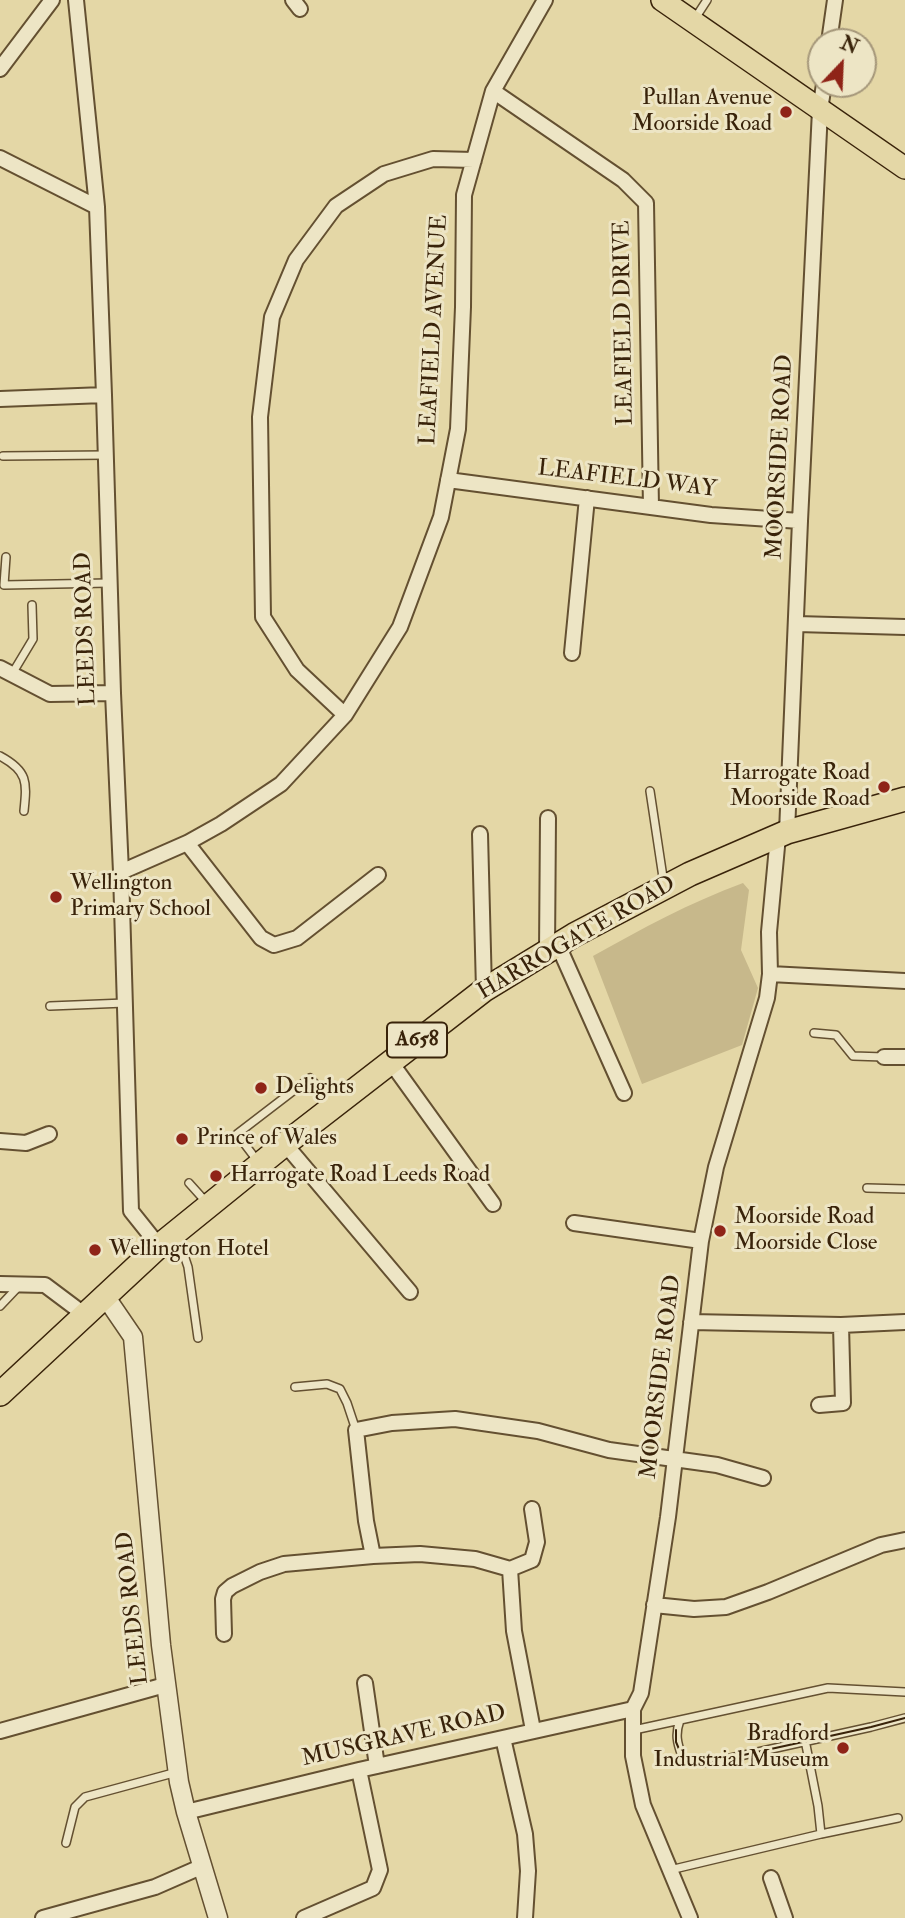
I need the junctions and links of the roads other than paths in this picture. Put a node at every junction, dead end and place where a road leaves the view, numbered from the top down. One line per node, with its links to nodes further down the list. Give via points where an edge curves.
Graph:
1 (52, 0): 9 (street)
2 (76, 0): 16 (street, LEEDS ROAD)
3 (545, 0): 10 (street, LEAFIELD AVENUE)
4 (662, 0): 7 (main road)
5 (707, 0): 7 (lane)
6 (835, 0): 8 (street)
7 (693, 20): 12 (main road)
8 (831, 28)
9 (2, 63)
10 (493, 91): 14 (street, LEAFIELD AVENUE); 23 (street, LEAFIELD DRIVE, via 623,180 646,204)
11 (822, 98): 12 (street, MOORSIDE ROAD)
12 (820, 110): 15 (main road); 24 (street, MOORSIDE ROAD)
13 (0, 158): 16 (street)
14 (474, 160): 21 (street, LEAFIELD AVENUE, via 464,195 458,429); 33 (street, via 433,159 384,174 336,206 296,260 272,317 260,417 263,617 297,670)
15 (905, 168)
16 (97, 207): 17 (street, LEEDS ROAD)
17 (104, 395): 18 (street); 19 (street, LEEDS ROAD)
18 (0, 399)
19 (106, 455): 20 (lane); 26 (street, LEEDS ROAD)
20 (3, 456)
21 (448, 480): 22 (street, LEAFIELD WAY); 33 (street, LEAFIELD AVENUE, via 441,517 400,626)
22 (587, 498): 23 (street, LEAFIELD WAY); 30 (street)
23 (650, 507): 24 (street, LEAFIELD WAY)
24 (800, 522): 28 (street, MOORSIDE ROAD)
25 (6, 557): 26 (lane, via 4,585)
26 (110, 583): 32 (street, LEEDS ROAD)
27 (32, 604): 31 (lane, via 33,639)
28 (797, 624): 29 (street); 40 (street, MOORSIDE ROAD)
29 (905, 627)
30 (572, 653)
31 (3, 671): 32 (street, via 50,694)
32 (113, 693): 42 (street, LEEDS ROAD)
33 (345, 715): 41 (street, LEAFIELD AVENUE, via 281,784)
34 (0, 756): 37 (lane, via 15,764 27,786)
35 (650, 791): 44 (lane)
36 (905, 799): 40 (highway, HARROGATE ROAD / A658)
37 (24, 811)
38 (548, 818): 45 (street)
39 (480, 834): 48 (street)
40 (783, 834): 44 (highway, HARROGATE ROAD / A658); 46 (street, MOORSIDE ROAD, via 769,932)
41 (187, 843): 42 (street, LEAFIELD AVENUE); 43 (street, via 261,938 274,945 297,938)
42 (121, 872): 49 (street, LEEDS ROAD)
43 (378, 875)
44 (664, 888): 45 (highway, HARROGATE ROAD / A658)
45 (552, 948): 48 (highway, HARROGATE ROAD / A658); 55 (street)
46 (770, 974): 47 (street); 68 (street, MOORSIDE ROAD, via 716,1167)
47 (905, 981)
48 (484, 990): 54 (highway, HARROGATE ROAD / A658)
49 (125, 1003): 50 (lane); 67 (street, LEEDS ROAD, via 131,1211)
50 (50, 1006)
51 (814, 1034): 52 (lane, via 836,1035 853,1056)
52 (884, 1057): 53 (street)
53 (905, 1057)
54 (390, 1061): 56 (highway, HARROGATE ROAD / A658); 64 (street)
55 (624, 1093)
56 (334, 1104): 59 (highway, HARROGATE ROAD / A658); 60 (lane, via 310,1078 237,1134)
57 (49, 1134): 58 (street, via 26,1143)
58 (0, 1141)
59 (285, 1143): 60 (highway, HARROGATE ROAD / A658); 71 (street)
60 (259, 1164): 65 (highway, HARROGATE ROAD / A658)
61 (189, 1183): 65 (lane)
62 (867, 1188): 63 (lane)
63 (905, 1189)
64 (493, 1204)
65 (209, 1205): 67 (highway, HARROGATE ROAD / A658)
66 (574, 1223): 68 (street)
67 (168, 1239): 72 (highway, HARROGATE ROAD / A658); 78 (lane, via 188,1267)
68 (701, 1241): 75 (street, MOORSIDE ROAD)
69 (0, 1284): 70 (street)
70 (21, 1284): 73 (lane); 74 (street, via 46,1285)
71 (410, 1292)
72 (104, 1296): 74 (highway, HARROGATE ROAD / A658); 92 (street, LEEDS ROAD, via 133,1337)
73 (0, 1306)
74 (85, 1315): 80 (highway, HARROGATE ROAD / A658)
75 (691, 1322): 77 (street); 83 (street, MOORSIDE ROAD)
76 (905, 1322): 77 (street)
77 (841, 1325): 81 (street, via 843,1403)
78 (198, 1338)
79 (295, 1387): 82 (lane, via 327,1384 340,1389)
80 (0, 1394)
81 (819, 1405)
82 (356, 1430): 83 (street, via 455,1419 538,1430 610,1450); 87 (street)
83 (674, 1460): 84 (street, via 717,1465); 89 (street, MOORSIDE ROAD)
84 (763, 1478)
85 (532, 1508): 88 (street, via 537,1542 532,1560)
86 (905, 1540): 89 (street, via 881,1545 726,1607)
87 (373, 1556): 88 (street, via 475,1559); 90 (street, via 284,1564 242,1581 225,1592)
88 (510, 1569): 97 (street, via 514,1631)
89 (654, 1605): 94 (street, MOORSIDE ROAD, via 641,1693)
90 (224, 1634)
91 (365, 1684): 102 (street)
92 (165, 1685): 99 (street); 104 (street, LEEDS ROAD)
93 (905, 1692): 96 (lane, via 828,1688)
94 (633, 1709): 97 (street, MUSGRAVE ROAD); 98 (street, MOORSIDE ROAD)
95 (905, 1718): 101 (lane)
96 (680, 1720): 98 (lane); 101 (lane, via 676,1742 682,1756 694,1762 708,1763)
97 (533, 1730): 100 (street, MUSGRAVE ROAD)
98 (633, 1730): 110 (street, MOORSIDE ROAD, via 643,1805)
99 (0, 1731)
100 (503, 1738): 102 (street, MUSGRAVE ROAD); 115 (street, via 526,1834)
101 (805, 1740): 107 (lane)
102 (377, 1766): 103 (street, MUSGRAVE ROAD)
103 (359, 1770): 105 (street, MUSGRAVE ROAD); 114 (street, via 380,1870 373,1888)
104 (178, 1772): 105 (street, LEEDS ROAD); 108 (lane, via 85,1797 75,1807)
105 (186, 1812): 109 (street, LEEDS ROAD)
106 (898, 1818): 107 (lane)
107 (821, 1834): 110 (lane)
108 (66, 1843)
109 (203, 1866): 112 (street, via 155,1886); 113 (street, LEEDS ROAD)
110 (670, 1870): 116 (street, MOORSIDE ROAD)
111 (771, 1878): 117 (street)
112 (43, 1918)
113 (218, 1918)
114 (304, 1918)
115 (525, 1918)
116 (690, 1918)
117 (785, 1918)

